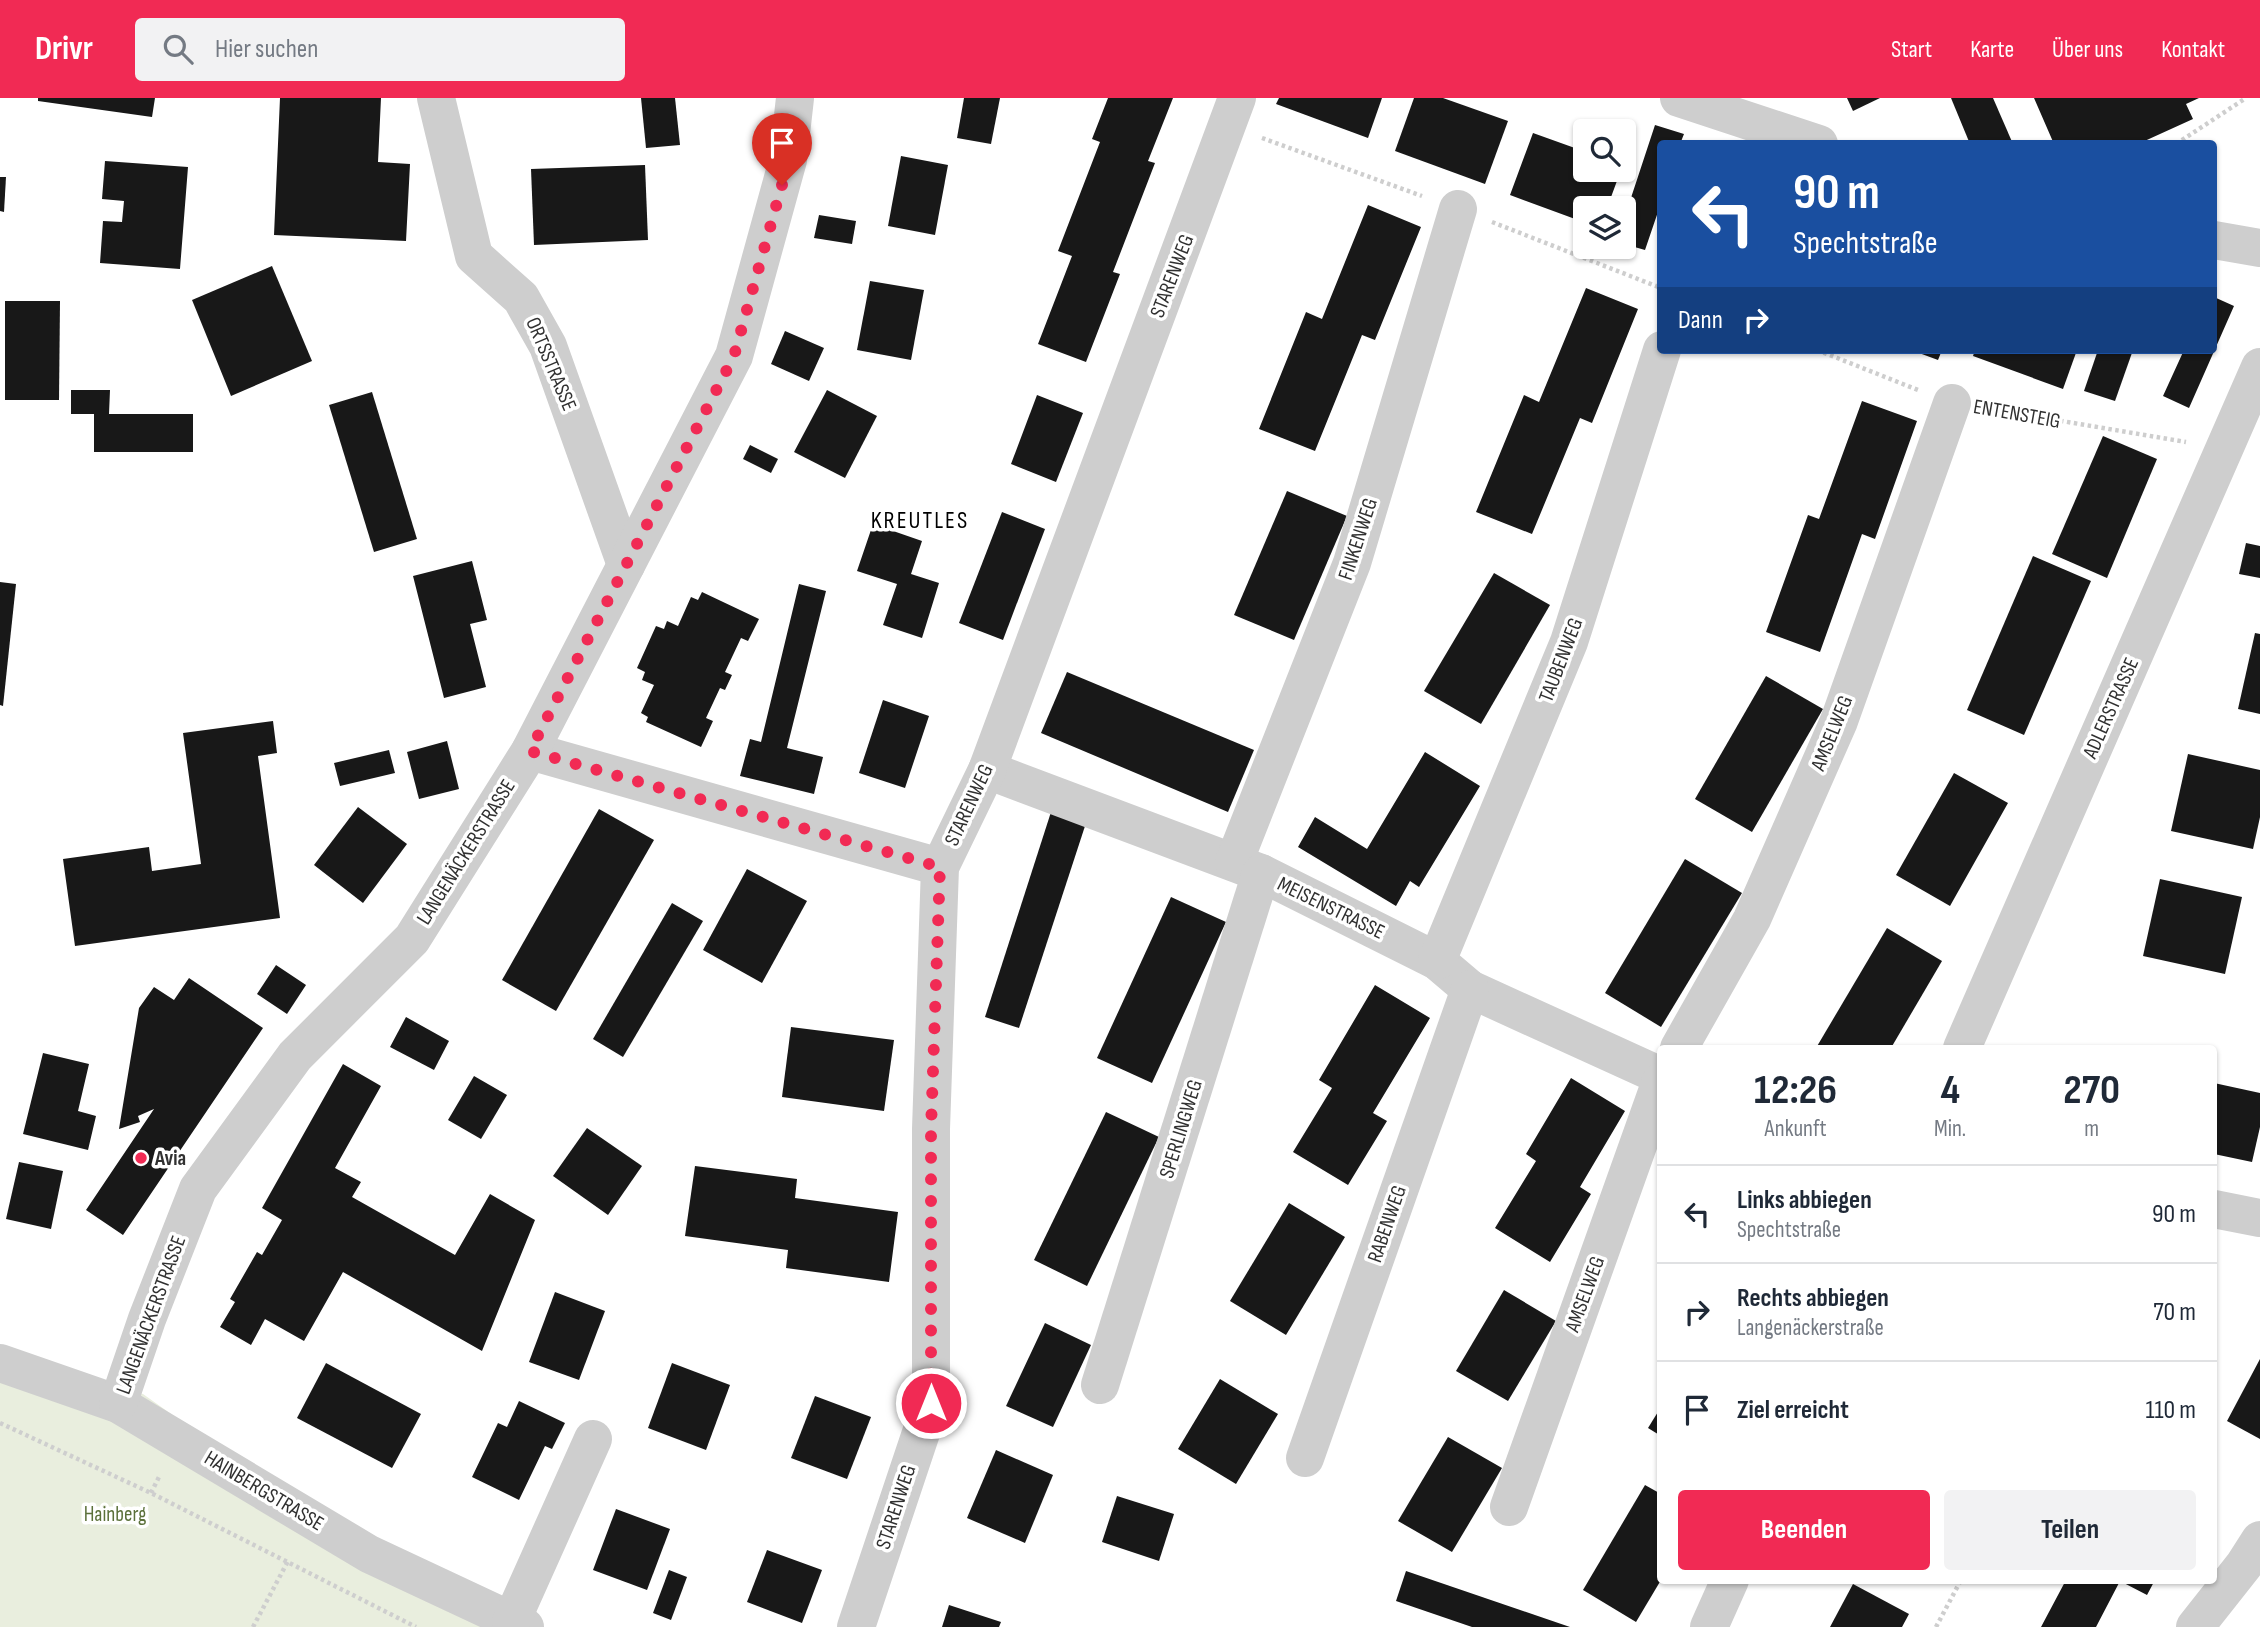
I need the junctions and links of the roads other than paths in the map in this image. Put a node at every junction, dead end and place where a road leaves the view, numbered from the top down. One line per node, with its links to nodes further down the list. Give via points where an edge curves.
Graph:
1 (436, 98): 13 (street, ORTSSTRASSE, via 474,256 521,298 548,346)
2 (795, 98): 13 (street, LANGENÄCKERSTRASSE, via 788,160 734,356)
3 (1237, 98): 15 (street, STARENWEG)
4 (1679, 98): 5 (street)
5 (1738, 131): 6 (street)
6 (1794, 140)
7 (1458, 209): 17 (street, FINKENWEG, via 1352,563)
8 (2217, 240): 9 (street)
9 (2260, 247)
10 (1661, 354): 18 (street, TAUBENWEG, via 1569,642)
11 (2260, 367): 21 (street, ADLERSTRASSE)
12 (1952, 403): 20 (street, AMSELWEG, via 1839,721 1752,919)
13 (626, 565): 14 (street, LANGENÄCKERSTRASSE)
14 (530, 751): 16 (street); 28 (street, LANGENÄCKERSTRASSE, via 412,939 295,1056 198,1189)
15 (987, 769): 16 (street, STARENWEG); 17 (street, MEISENSTRASSE)
16 (940, 867): 35 (street, STARENWEG, via 931,1129 931,1403)
17 (1247, 867): 18 (street, MEISENSTRASSE); 27 (street, SPERLINGWEG)
18 (1437, 961): 19 (street, MEISENSTRASSE)
19 (1470, 989): 22 (street, MEISENSTRASSE); 30 (street, RABENWEG)
20 (1681, 1045)
21 (1963, 1045)
22 (1657, 1076)
23 (1657, 1089): 31 (street, AMSELWEG)
24 (2217, 1210): 25 (street)
25 (2260, 1218)
26 (0, 1363): 28 (street, HAINBERGSTRASSE)
27 (1100, 1385)
28 (118, 1404): 34 (street, HAINBERGSTRASSE, via 369,1554)
29 (593, 1439): 34 (street)
30 (1304, 1458)
31 (1509, 1507)
32 (2260, 1540): 37 (street)
33 (1728, 1584): 36 (street)
34 (518, 1624)
35 (856, 1627)
36 (1709, 1627)
37 (2195, 1627)

